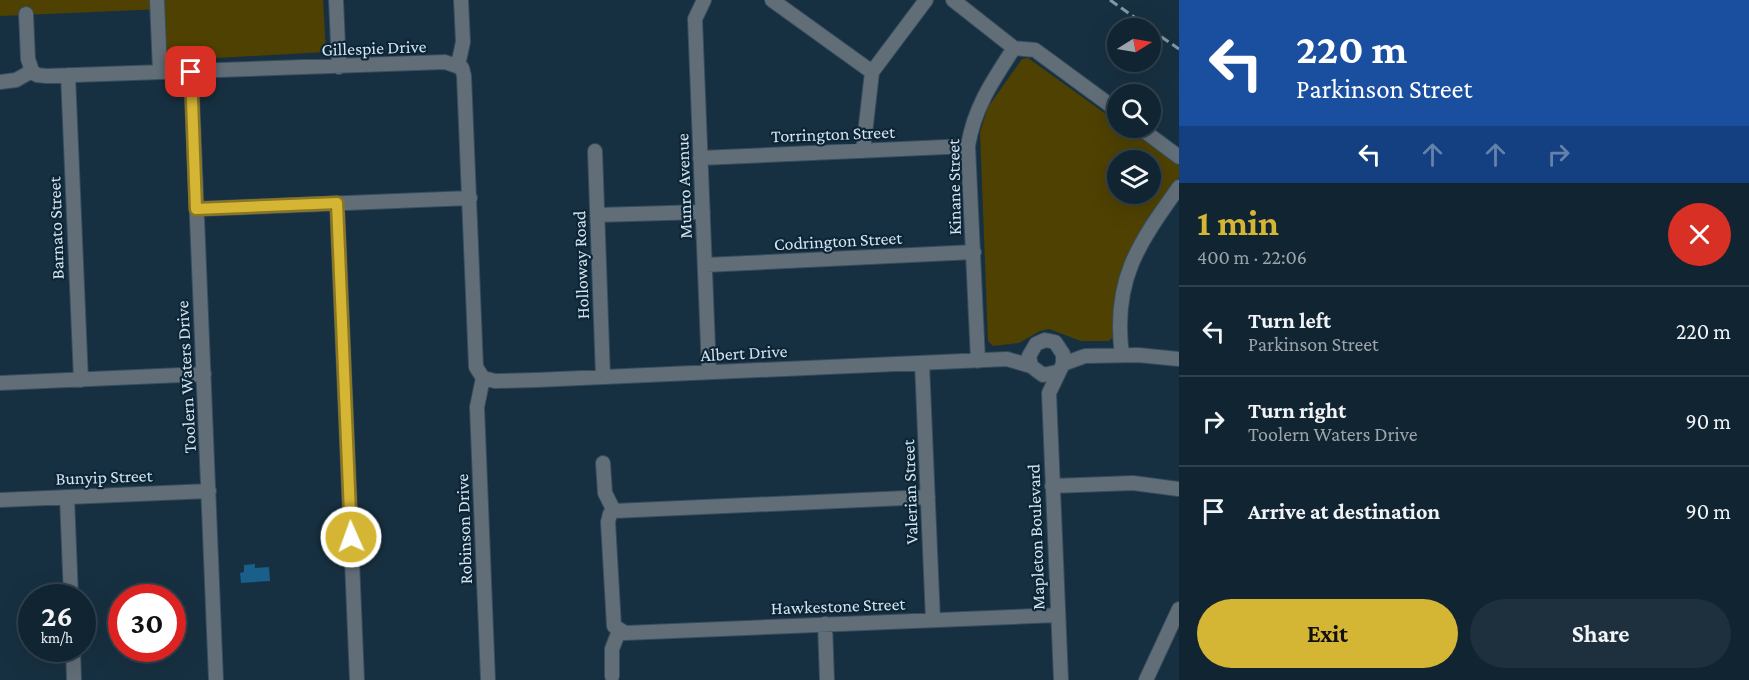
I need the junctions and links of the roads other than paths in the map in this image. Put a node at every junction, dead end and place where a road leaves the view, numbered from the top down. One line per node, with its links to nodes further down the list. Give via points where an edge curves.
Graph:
1 (157, 0): 13 (street)
2 (336, 0): 11 (street)
3 (461, 0): 10 (street, via 463,42)
4 (704, 0): 24 (street, Munro Avenue, via 695,19)
5 (772, 0): 15 (street)
6 (926, 0): 15 (street)
7 (953, 0): 9 (street)
8 (26, 14): 12 (street)
9 (1014, 48): 18 (street, via 1035,50); 20 (street, Kinane Street, via 984,93)
10 (458, 65): 11 (street, Gillespie Drive, via 446,62); 26 (street, via 465,76)
11 (339, 67): 14 (street, Gillespie Drive)
12 (32, 71): 16 (street, Gillespie Drive, via 46,76); 17 (street, via 16,80)
13 (160, 71): 14 (street, Gillespie Drive); 16 (street, Gillespie Drive)
14 (191, 72): 28 (street, Toolern Waters Drive)
15 (872, 72): 21 (street)
16 (68, 75): 47 (street, Barnato Street)
17 (0, 82)
18 (1107, 103)
19 (1153, 138): 23 (street)
20 (968, 146): 21 (street, Torrington Street); 31 (street, Kinane Street)
21 (863, 151): 24 (street, Torrington Street)
22 (595, 152): 30 (street, Holloway Road)
23 (1179, 157)
24 (700, 158): 29 (street, Munro Avenue)
25 (1179, 187): 35 (street, via 1144,236 1128,270 1121,302)
26 (470, 198): 27 (street); 46 (street, via 476,367)
27 (337, 203): 28 (street); 68 (street)
28 (196, 209): 44 (street, Toolern Waters Drive)
29 (703, 212): 30 (street); 32 (street, Munro Avenue)
30 (597, 215): 45 (street, Holloway Road)
31 (974, 252): 32 (street, Codrington Street); 39 (street, Kinane Street)
32 (705, 265): 43 (street, Munro Avenue)
33 (1060, 348): 34 (street, via 1045,340); 36 (street); 41 (street, via 1064,354)
34 (1031, 349): 38 (street, Albert Drive); 42 (street, via 1029,356)
35 (1122, 355): 36 (street); 37 (street)
36 (1085, 356): 41 (street)
37 (1179, 358)
38 (1007, 359): 39 (street, Albert Drive); 42 (street, Albert Drive)
39 (978, 361): 40 (street, Albert Drive)
40 (922, 363): 43 (street, Albert Drive); 55 (street, Valerian Street)
41 (1060, 368): 42 (street, via 1048,375); 49 (street, Mapleton Boulevard)
42 (1035, 370): 49 (street, Mapleton Boulevard)
43 (709, 372): 45 (street, Albert Drive)
44 (204, 374): 47 (street); 53 (street, Toolern Waters Drive)
45 (603, 377): 46 (street, Albert Drive, via 495,381)
46 (483, 378): 69 (street, Robinson Drive, via 477,407)
47 (81, 380): 48 (street)
48 (0, 383)
49 (1050, 389): 51 (street, Mapleton Boulevard)
50 (603, 463): 57 (street, via 605,493)
51 (1052, 486): 52 (street, via 1133,483); 60 (street, Mapleton Boulevard)
52 (1179, 489)
53 (209, 491): 54 (street, Bunyip Street); 67 (street, Toolern Waters Drive)
54 (67, 497): 56 (street, Bunyip Street); 58 (street)
55 (928, 497): 57 (street); 61 (street, Valerian Street)
56 (0, 500)
57 (614, 511): 63 (street, via 608,522 612,621)
58 (70, 584)
59 (1179, 609): 72 (street)
60 (1058, 615): 61 (street, Hawkestone Street); 71 (street, Mapleton Boulevard)
61 (933, 620): 62 (street, Hawkestone Street)
62 (825, 624): 63 (street, Hawkestone Street); 70 (street)
63 (619, 631): 65 (street, via 612,649)
64 (73, 662): 66 (street)
65 (612, 676)
66 (74, 680)
67 (216, 680)
68 (357, 680)
69 (488, 680)
70 (827, 680)
71 (1060, 680)
72 (1146, 680)

